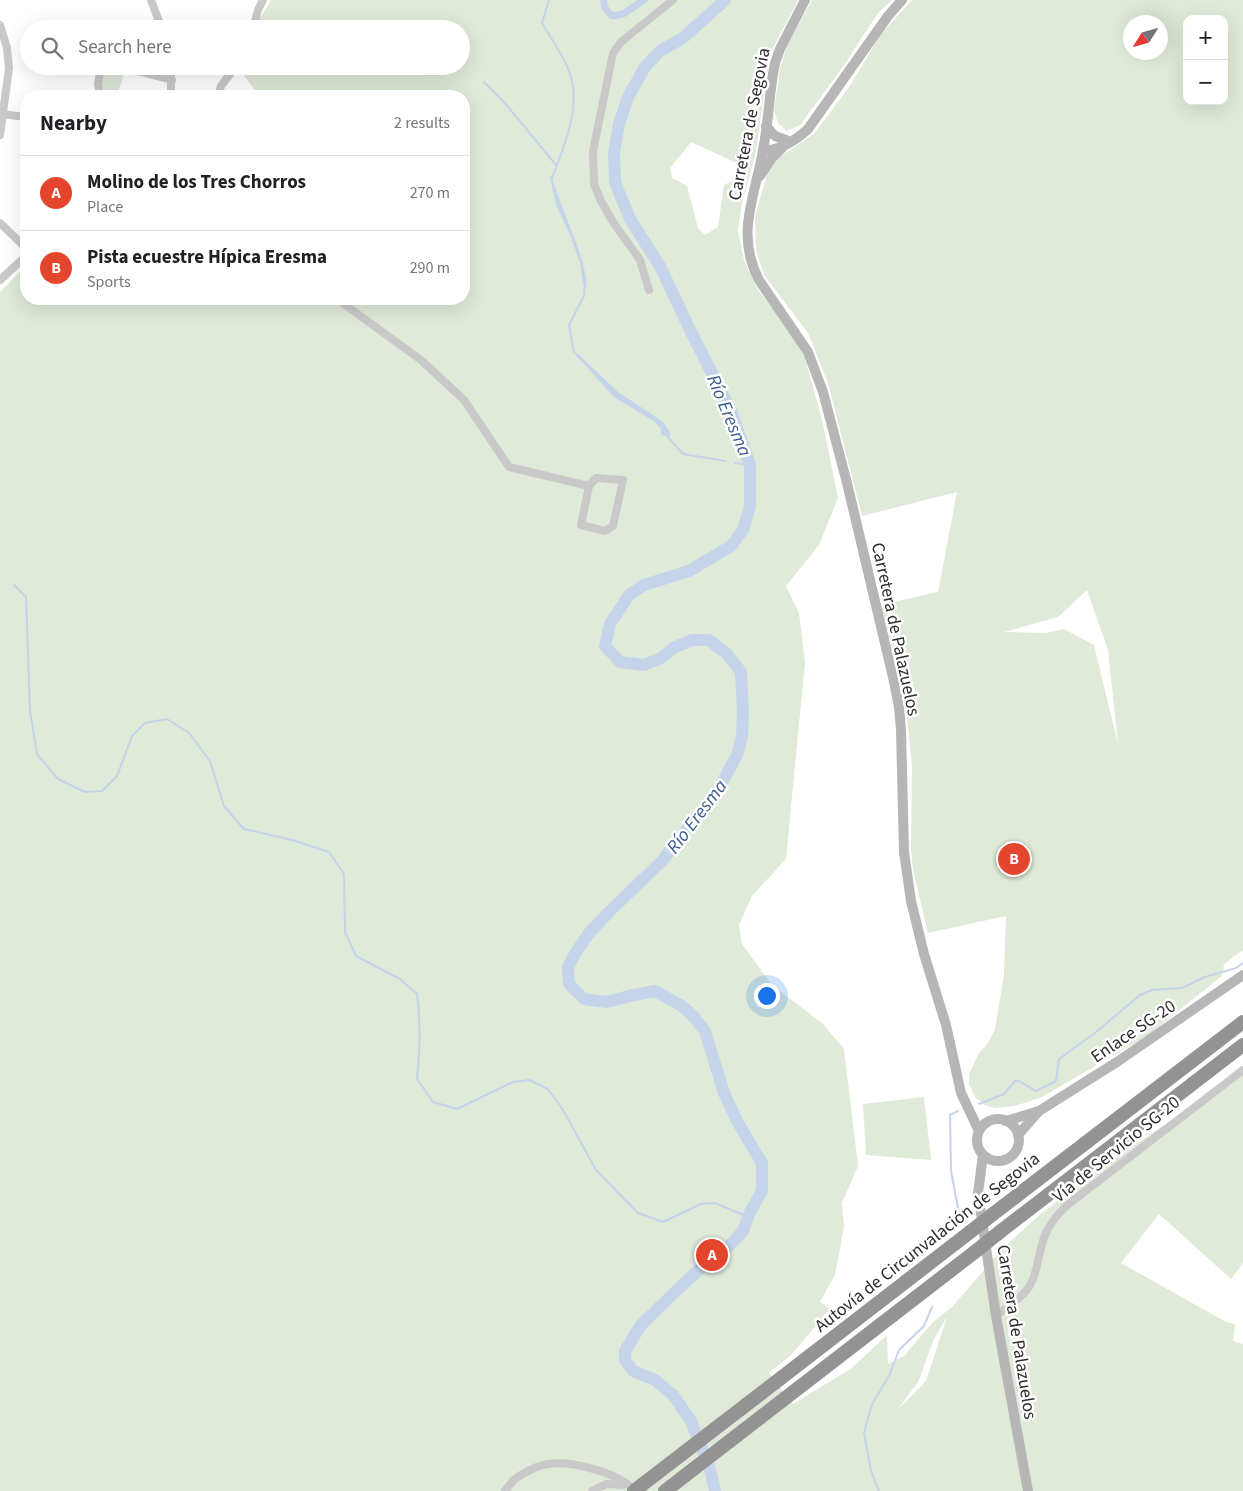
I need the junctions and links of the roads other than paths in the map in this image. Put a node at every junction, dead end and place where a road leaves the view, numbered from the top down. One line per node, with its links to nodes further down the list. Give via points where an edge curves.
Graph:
1 (151, 0): 6 (street)
2 (264, 0): 7 (street)
3 (673, 0): 29 (street, via 620,42 614,53 593,151 594,184 614,222 640,260)
4 (805, 0): 19 (street, Carretera de Segovia, via 780,49 772,77)
5 (902, 0): 21 (street, via 814,122 798,137)
6 (159, 20)
7 (256, 20)
8 (0, 25): 17 (street, via 9,58)
9 (100, 75): 14 (street)
10 (152, 75): 13 (street)
11 (172, 75): 13 (street)
12 (229, 75): 16 (street)
13 (172, 80): 15 (street)
14 (99, 90)
15 (171, 90)
16 (220, 90)
17 (2, 114): 18 (street); 20 (street)
18 (20, 116)
19 (766, 126): 21 (street); 22 (street, Carretera de Segovia)
20 (0, 136)
21 (786, 142): 22 (street); 23 (street)
22 (764, 150): 23 (street, Carretera de Segovia)
23 (755, 183): 25 (street, Carretera de Segovia)
24 (0, 223): 26 (street)
25 (747, 230): 36 (street, Carretera de Palazuelos, via 752,262 759,280 808,352 823,392 847,483 899,707 904,852 911,901 946,1025 961,1093)
26 (20, 242)
27 (20, 262): 28 (street)
28 (0, 280)
29 (649, 290)
30 (345, 305): 31 (street, via 422,360 464,400 509,467)
31 (589, 486): 31 (street, via 596,478 623,480 610,529 605,531 581,525)
32 (1243, 975): 37 (street, Enlace SG-20)
33 (1243, 1022): 46 (highway, Autovía de Circunvalación de Segovia, bridge)
34 (1243, 1045): 49 (highway, Autovía de Circunvalación de Segovia, bridge)
35 (1243, 1070): 45 (street, Vía de Servicio SG-20, via 1063,1210 1044,1238 1029,1287)
36 (970, 1110): 38 (street); 40 (street, Carretera de Palazuelos)
37 (1038, 1112): 39 (street, Enlace SG-20); 41 (street, Enlace SG-20)
38 (990, 1121): 39 (street); 40 (street)
39 (1006, 1121): 41 (street)
40 (979, 1131): 42 (street, via 977,1144)
41 (1018, 1135): 43 (street, via 1015,1153)
42 (983, 1155): 43 (street); 44 (street, Carretera de Palazuelos)
43 (997, 1161): 44 (street)
44 (980, 1179): 45 (street, Carretera de Palazuelos, via 978,1193)
45 (996, 1316): 50 (street, Carretera de Palazuelos)
46 (633, 1490): 47 (street, via 591,1468 576,1464 543,1465 514,1479); 48 (street, via 606,1484)
47 (505, 1491)
48 (592, 1491)
49 (665, 1491)
50 (1028, 1491)

